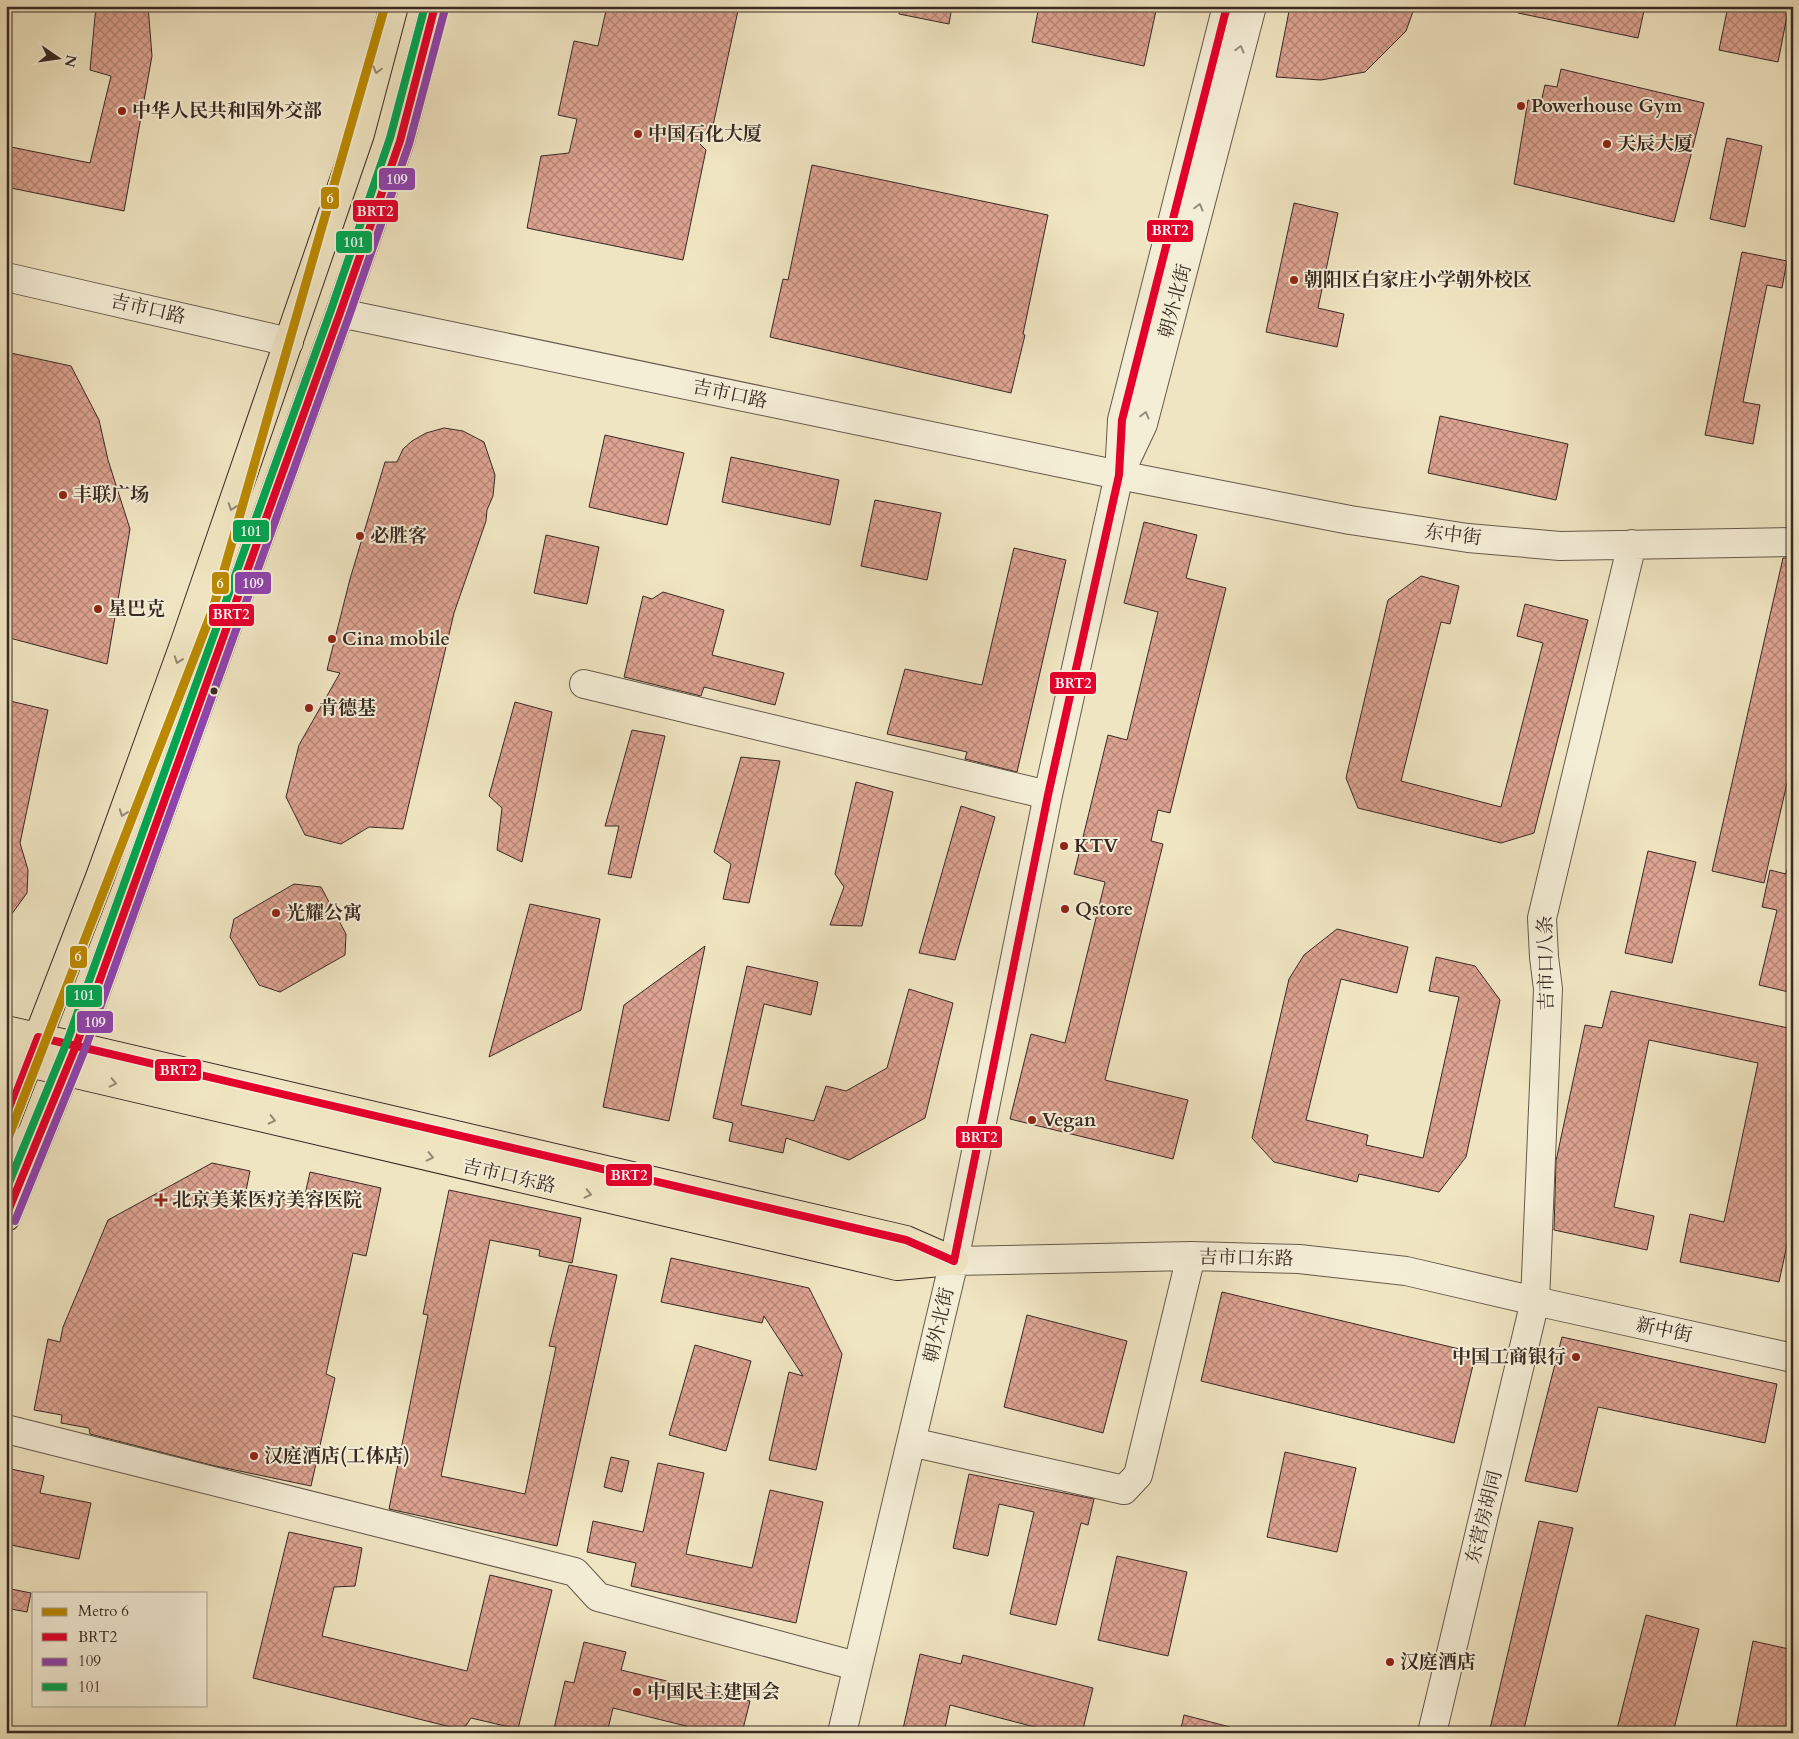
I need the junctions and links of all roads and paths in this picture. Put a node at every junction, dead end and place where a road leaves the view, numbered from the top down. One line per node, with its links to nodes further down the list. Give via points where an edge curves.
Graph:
1 (394, 6): 7 (main road, one-way to 7, via 360,134)
2 (435, 6): 6 (main road, via 400,141)
3 (1227, 6): 8 (street, 朝外北街, via 1122,420)
4 (1252, 6): 8 (street, 朝外北街, one-way to 4, via 1143,424)
5 (6, 277): 7 (street, 吉市口路)
6 (340, 313): 8 (street, 吉市口路); 15 (main road)
7 (289, 342): 14 (main road, one-way to 14, via 138,772)
8 (1119, 475): 10 (street, 东中街, via 1350,520 1468,538 1560,546); 12 (street, 朝外北街)
9 (1793, 542): 10 (street, 东中街)
10 (1632, 544): 22 (street, 吉市口八条, via 1542,918 1548,989)
11 (584, 684): 12 (street)
12 (1048, 795): 21 (street, 朝外北街)
13 (6, 1030): 14 (main road, 吉市口东路)
14 (38, 1037): 15 (main road, 吉市口东路); 16 (main road)
15 (76, 1046): 17 (main road); 21 (main road, 吉市口东路, via 906,1240)
16 (18, 1061): 17 (main road, 吉市口东路); 18 (main road)
17 (66, 1072): 19 (main road); 21 (main road, 吉市口东路, one-way to 21, via 897,1266)
18 (6, 1120)
19 (6, 1217)
20 (1191, 1256): 21 (street, 吉市口东路); 22 (street, 吉市口东路, via 1299,1259 1406,1271); 25 (street, via 1138,1475 1124,1490)
21 (954, 1261): 25 (street, 朝外北街)
22 (1535, 1301): 23 (street, 新中街); 28 (street, 东营房胡同)
23 (1793, 1358)
24 (6, 1429): 26 (street, via 575,1572 598,1598)
25 (911, 1442): 26 (street, 朝外北街)
26 (856, 1666): 27 (street, 朝外北街)
27 (842, 1733)
28 (1432, 1733)

